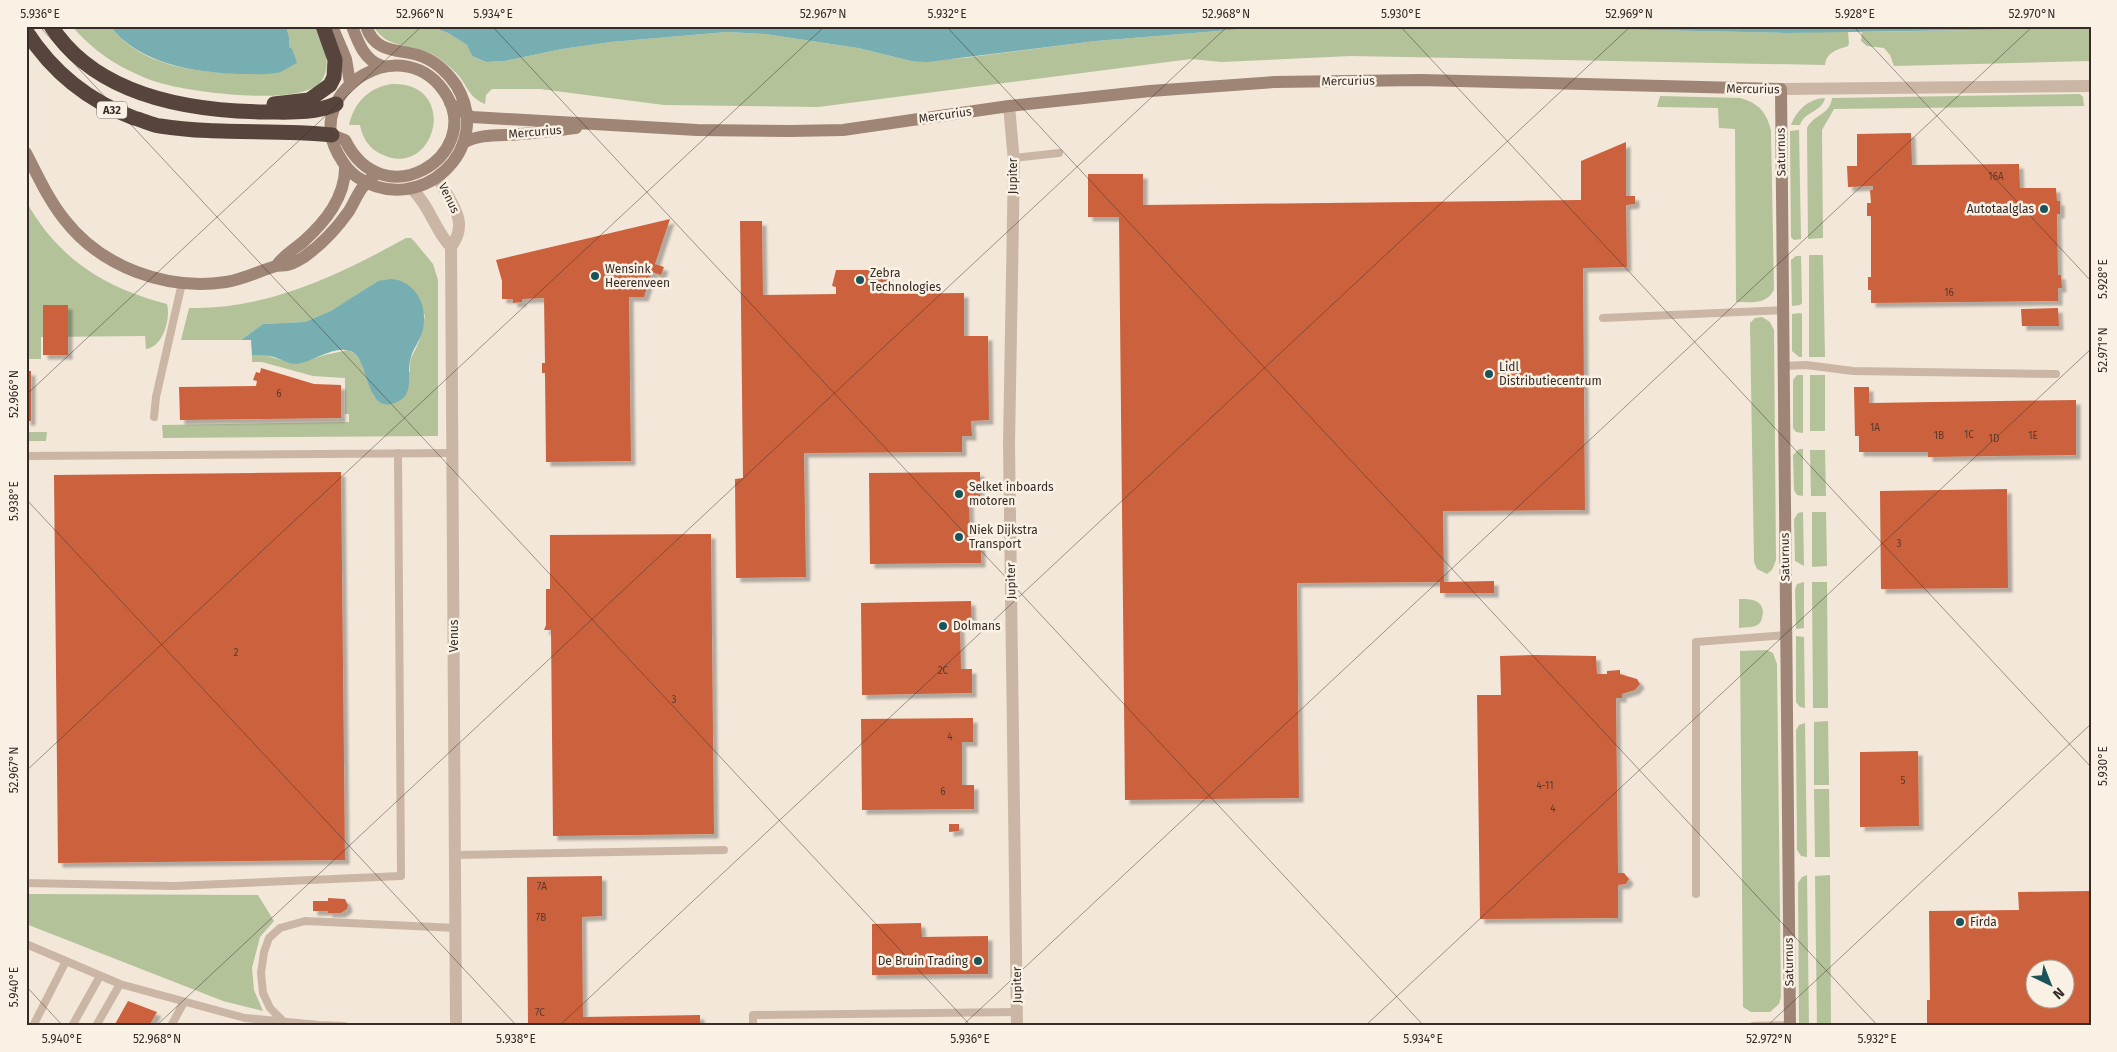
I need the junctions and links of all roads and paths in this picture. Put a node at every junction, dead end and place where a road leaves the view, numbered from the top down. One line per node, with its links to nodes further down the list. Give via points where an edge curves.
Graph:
1 (51, 26): 14 (highway, A32, via 60,41 82,61 106,78 140,93 198,107)
2 (322, 26): 14 (highway, via 335,60 330,85 309,100 280,102)
3 (332, 26): 8 (main road, via 346,59)
4 (352, 26): 7 (main road, via 365,54)
5 (366, 26): 15 (main road, via 373,40 382,47 418,55 441,68 457,86)
6 (26, 31): 17 (highway, A32, via 49,63 81,92 111,110 157,126)
7 (382, 66): 8 (main road); 11 (main road, via 411,67 427,74 439,85)
8 (350, 83): 12 (main road)
9 (2091, 86): 10 (street, Mercurius)
10 (1781, 89): 13 (main road, Mercurius, via 1421,80 1274,82); 31 (main road, Saturnus)
11 (450, 103): 15 (main road); 22 (main road, via 451,136 446,150)
12 (336, 104): 14 (highway, A32, via 312,112); 17 (main road)
13 (1009, 106): 16 (main road, Mercurius, via 843,130 696,130); 21 (street, Jupiter)
14 (251, 112)
15 (466, 114): 16 (main road, Mercurius, via 472,117); 18 (main road)
16 (608, 124): 18 (main road, Mercurius, via 488,135)
17 (332, 135): 23 (main road); 24 (main road, via 345,140 363,164)
18 (463, 143): 25 (main road, via 453,162)
19 (26, 153): 30 (main road, via 64,220 86,242 127,268 146,276)
20 (1059, 153): 21 (lane)
21 (1014, 158): 50 (street, Jupiter, via 1009,444)
22 (434, 164): 24 (main road, via 405,177); 25 (main road)
23 (345, 166): 26 (main road); 29 (main road, via 344,185 332,209 315,230)
24 (380, 174): 26 (main road)
25 (438, 177): 27 (main road); 28 (street, Venus, via 460,221 459,236)
26 (366, 182): 27 (main road, via 390,190); 29 (main road, via 345,215 321,243 289,265)
27 (412, 189): 28 (street, Venus)
28 (451, 247): 36 (street, Venus)
29 (276, 265): 30 (main road, via 232,281)
30 (182, 283): 35 (lane)
31 (1783, 310): 32 (lane); 33 (main road, Saturnus)
32 (1603, 318)
33 (1783, 366): 34 (lane, via 1806,365 1853,371); 39 (main road, Saturnus)
34 (2056, 374)
35 (154, 417)
36 (453, 452): 37 (lane); 41 (street, Venus)
37 (398, 453): 38 (lane); 42 (lane, via 401,876 174,886)
38 (26, 456)
39 (1786, 635): 43 (lane, via 1696,642); 52 (main road, Saturnus)
40 (724, 850): 41 (lane)
41 (455, 855): 44 (street, Venus)
42 (26, 883)
43 (1696, 894)
44 (456, 928): 51 (lane, via 304,921 280,928 269,938 261,973 263,993 270,1008); 58 (street, Venus)
45 (27, 948): 46 (lane)
46 (66, 961): 47 (lane); 53 (lane)
47 (100, 976): 48 (lane); 54 (lane)
48 (120, 984): 49 (lane); 55 (lane)
49 (184, 1002): 51 (lane, via 245,1018); 56 (lane)
50 (1017, 1012): 59 (lane, via 753,1014); 60 (street, Jupiter)
51 (284, 1022): 57 (lane)
52 (1790, 1025): 61 (lane)
53 (33, 1026)
54 (72, 1026)
55 (96, 1026)
56 (170, 1026)
57 (344, 1026)
58 (456, 1026)
59 (753, 1026)
60 (1017, 1026)
61 (1753, 1026)

